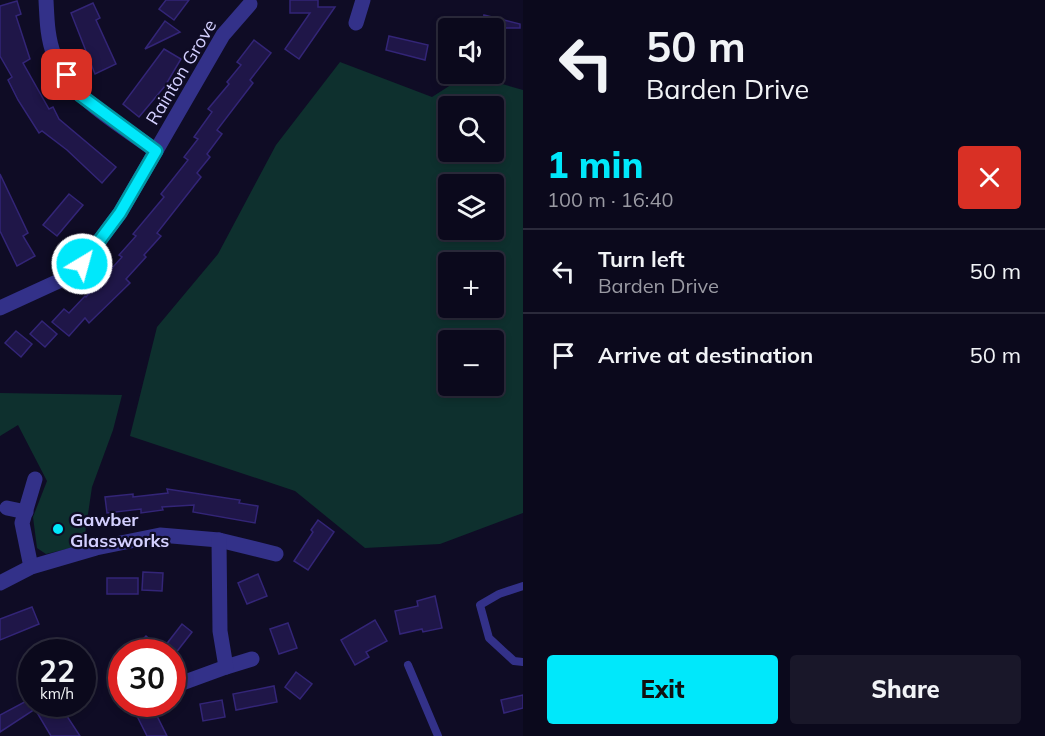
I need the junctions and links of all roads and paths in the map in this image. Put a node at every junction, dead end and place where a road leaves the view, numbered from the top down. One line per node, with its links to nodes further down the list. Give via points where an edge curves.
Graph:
1 (46, 0): 5 (street, via 48,36 54,56 80,95)
2 (363, 0): 4 (street)
3 (250, 4): 5 (street, Rainton Grove, via 222,36)
4 (356, 23)
5 (156, 151): 6 (street, Rainton Grove, via 120,213 82,264 61,280)
6 (1, 304)
7 (36, 479): 9 (street)
8 (7, 508): 9 (street)
9 (26, 512): 12 (street, via 22,523)
10 (219, 540): 11 (street); 12 (street, via 160,535); 18 (street, via 220,631)
11 (276, 554)
12 (31, 567): 13 (street)
13 (0, 583)
14 (523, 586): 16 (lane, via 480,605 489,638 514,661)
15 (252, 659): 18 (street)
16 (523, 662)
17 (408, 665): 20 (lane)
18 (226, 667): 19 (street)
19 (186, 682)
20 (438, 736)

